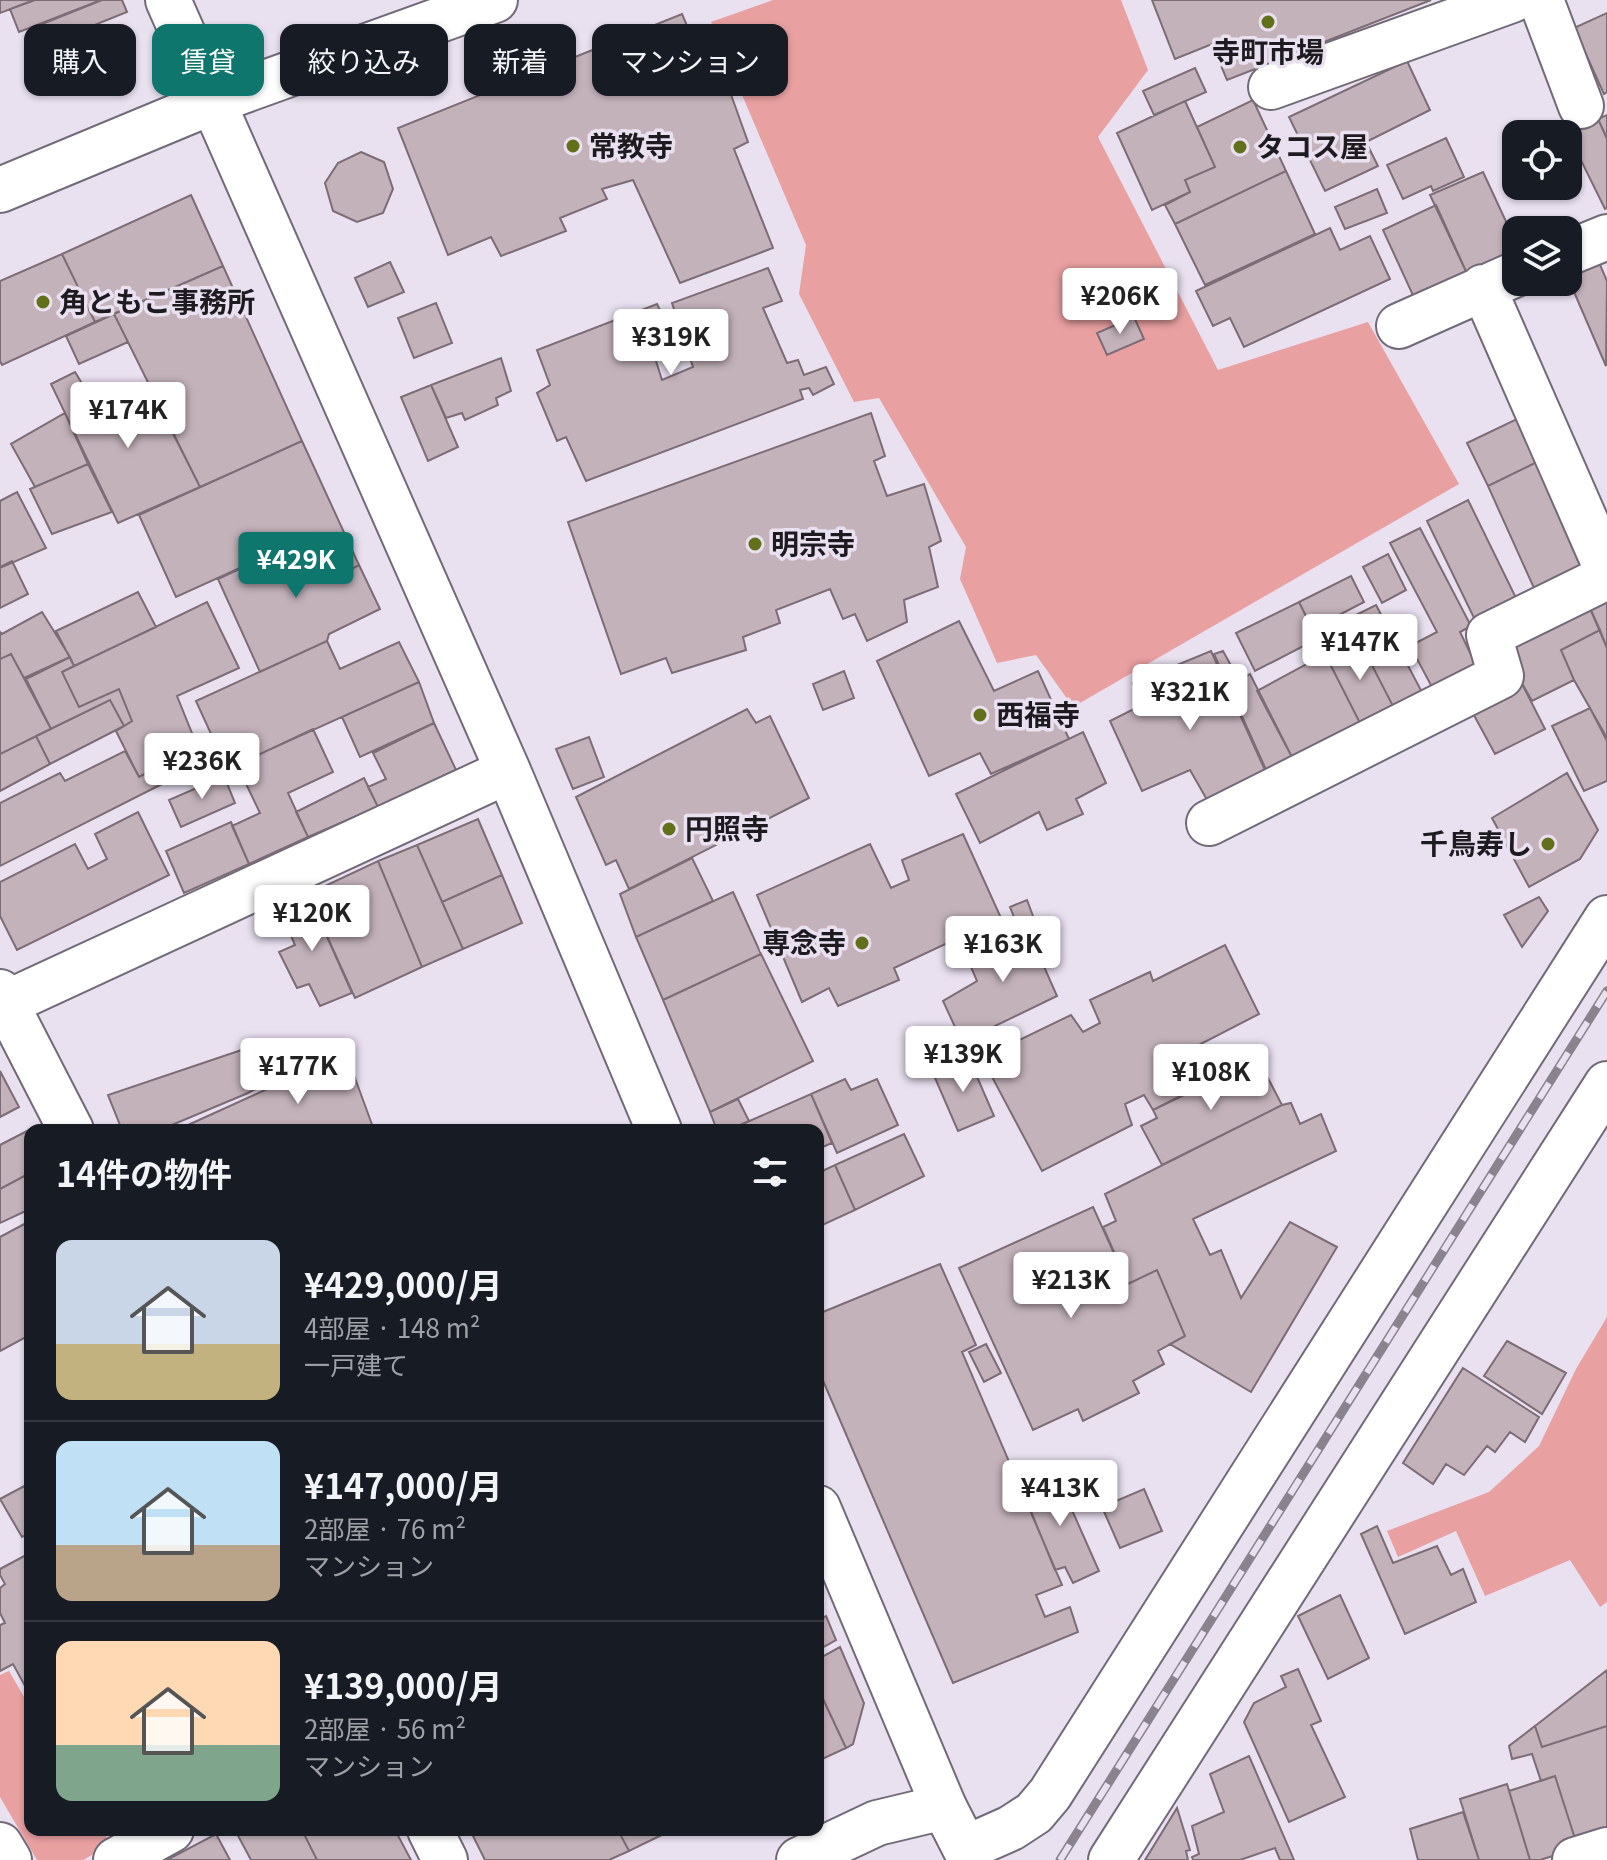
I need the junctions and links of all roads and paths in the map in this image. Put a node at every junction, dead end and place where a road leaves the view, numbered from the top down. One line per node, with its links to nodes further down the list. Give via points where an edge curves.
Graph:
1 (168, 0): 6 (street)
2 (495, 0): 6 (street)
3 (1512, 0): 5 (street)
4 (1541, 0): 7 (street)
5 (1271, 87)
6 (212, 102): 8 (street); 15 (street)
7 (1581, 106)
8 (0, 190)
9 (1607, 237): 10 (street)
10 (1582, 247)
11 (1500, 281): 12 (street); 13 (street)
12 (1399, 326)
13 (1607, 570)
14 (1607, 577): 16 (street, via 1489,635 1501,676)
15 (508, 771): 18 (street); 21 (street)
16 (1209, 823)
17 (1607, 918): 28 (street, via 1050,1794 1034,1813)
18 (2, 1000): 20 (street)
19 (1607, 1084): 33 (street)
20 (68, 1124)
21 (656, 1124)
22 (824, 1522): 23 (street)
23 (944, 1807): 28 (street); 32 (street, via 877,1823)
24 (160, 1836): 30 (street)
25 (433, 1836): 31 (street)
26 (0, 1845): 29 (street)
27 (1607, 1850): 34 (street)
28 (969, 1854)
29 (9, 1860)
30 (116, 1860)
31 (445, 1860)
32 (799, 1860)
33 (1111, 1860)
34 (1575, 1860)

